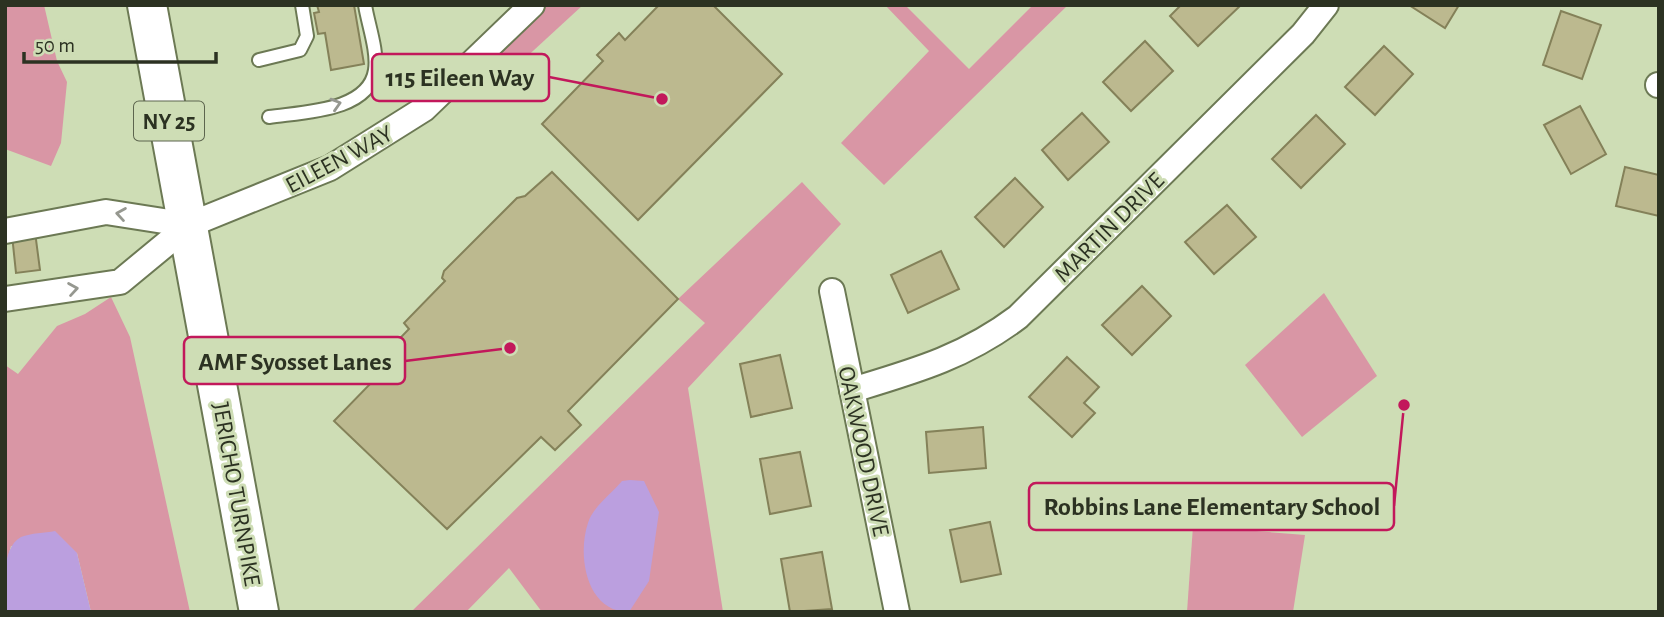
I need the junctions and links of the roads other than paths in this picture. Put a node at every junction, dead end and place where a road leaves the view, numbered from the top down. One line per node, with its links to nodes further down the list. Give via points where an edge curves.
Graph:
1 (147, 5): 8 (main road, JERICHO TURNPIKE / NY 25)
2 (302, 5): 6 (lane, via 306,36 300,50)
3 (365, 5): 7 (lane, one-way to 3, via 331,107 369,88 376,68)
4 (532, 5): 8 (street, EILEEN WAY, via 452,85 393,131 330,168)
5 (1326, 5): 12 (street, MARTIN DRIVE, via 1303,34 1018,317 985,342 938,364)
6 (259, 60)
7 (269, 117)
8 (188, 225): 9 (street, one-way to 9, via 106,212); 11 (street, one-way to 8, via 120,282); 13 (main road, JERICHO TURNPIKE / NY 25)
9 (5, 231)
10 (832, 290): 12 (street, OAKWOOD DRIVE)
11 (5, 299)
12 (852, 390): 14 (street, OAKWOOD DRIVE)
13 (259, 612)
14 (897, 612)

